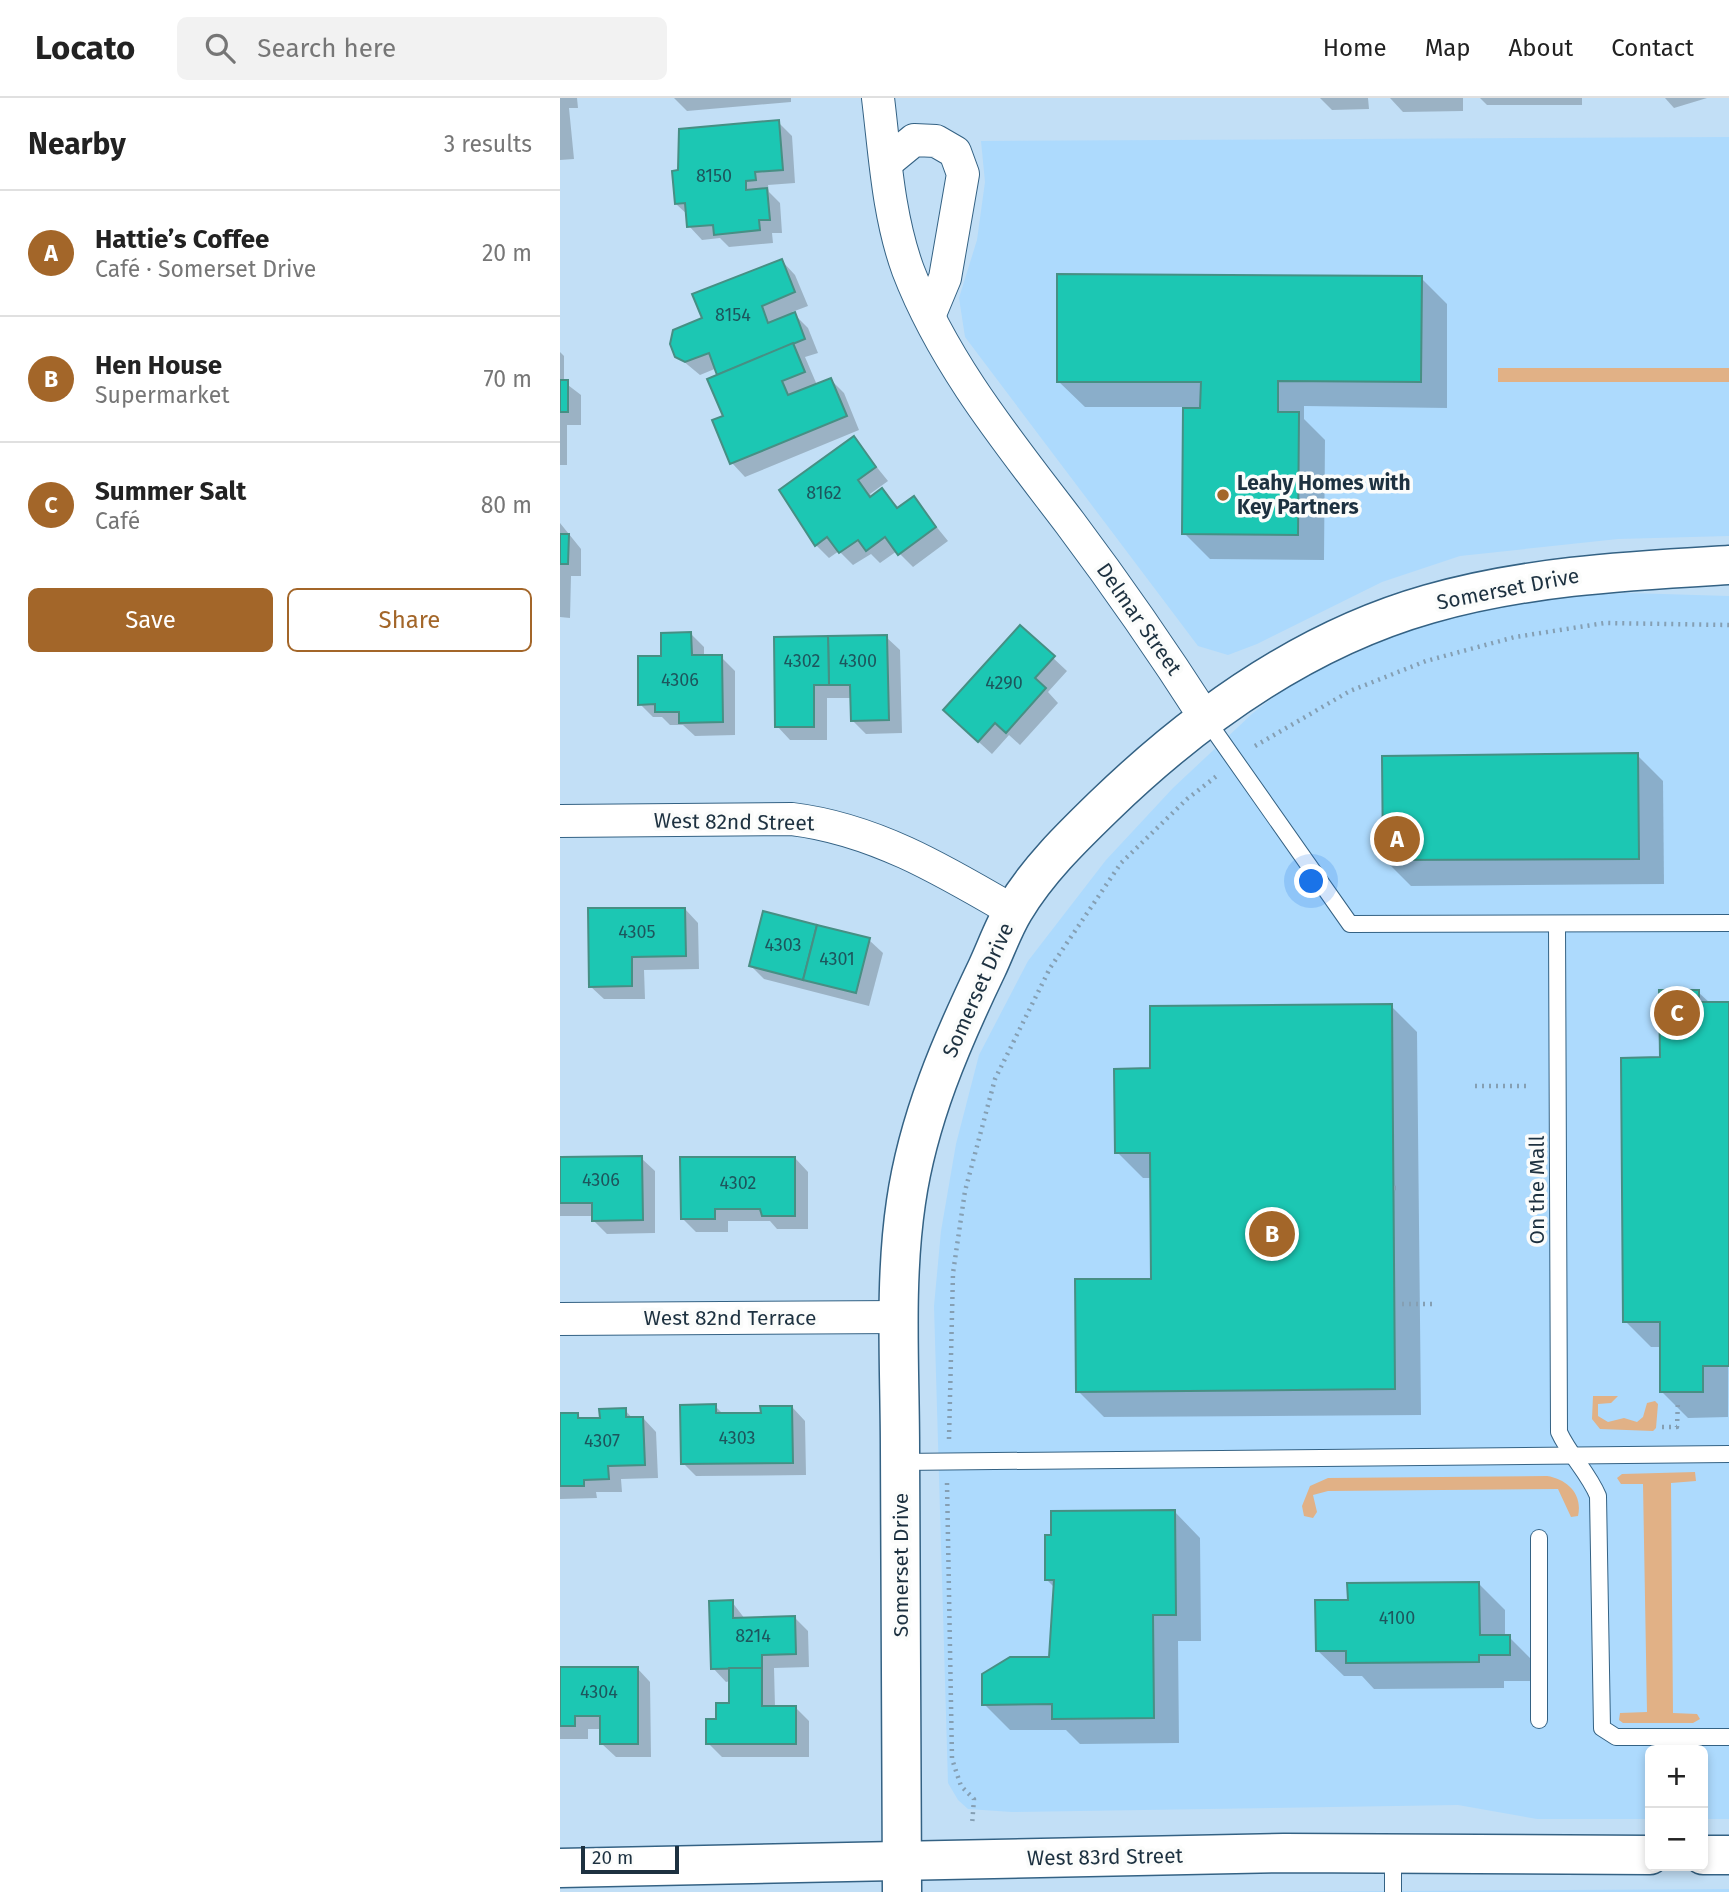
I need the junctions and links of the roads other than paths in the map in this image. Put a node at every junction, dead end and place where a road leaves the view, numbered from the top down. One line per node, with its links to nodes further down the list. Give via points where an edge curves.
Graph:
1 (878, 98): 2 (street, Delmar Street)
2 (886, 163): 3 (street, Delmar Street, via 891,208 908,270); 3 (street, via 914,140 936,141 955,152 963,174 945,278)
3 (930, 314): 5 (street, Delmar Street, via 951,358 1004,436 1139,615)
4 (1729, 565): 5 (street, Somerset Drive, via 1598,573 1492,588 1424,605 1323,646)
5 (1206, 719): 7 (street, Somerset Drive, via 1137,774 1057,852); 9 (lane, Delmar Street, via 1350,924)
6 (560, 821): 7 (street, West 82nd Street, via 821,822 918,857)
7 (1013, 911): 10 (street, Somerset Drive, via 950,1045 923,1125 906,1202)
8 (1729, 923): 9 (lane)
9 (1557, 924): 12 (lane, On the Mall, via 1559,1432)
10 (900, 1317): 11 (street, West 82nd Terrace); 14 (street, Somerset Drive)
11 (560, 1319)
12 (1569, 1454): 13 (lane); 14 (lane); 17 (lane, via 1590,1478 1598,1496 1602,1728 1616,1737)
13 (1729, 1454)
14 (900, 1462): 23 (street, Somerset Drive)
15 (1539, 1538): 16 (lane)
16 (1539, 1720)
17 (1729, 1737)
18 (1393, 1854): 19 (street, West 83rd Street); 23 (street, West 83rd Street, via 970,1860); 24 (lane)
19 (1645, 1855)
20 (1708, 1855): 21 (street)
21 (1729, 1855)
22 (560, 1868): 23 (street, West 83rd Street)
23 (902, 1876)
24 (1393, 1892)

